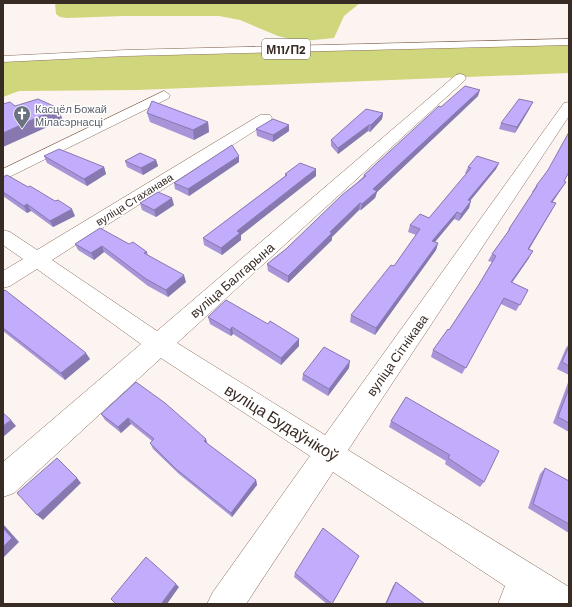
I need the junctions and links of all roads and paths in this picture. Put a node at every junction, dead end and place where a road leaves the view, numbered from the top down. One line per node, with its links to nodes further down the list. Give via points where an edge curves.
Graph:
1 (569, 42): 2 (main road, М11/П2, via 126,53)
2 (3, 59)
3 (460, 78): 11 (main road, вуліца Балгарына)
4 (164, 95): 7 (main road)
5 (569, 106): 12 (main road, вуліца Сітнікава)
6 (265, 118): 9 (main road, вуліца Стаханава)
7 (3, 175)
8 (3, 236): 9 (main road, вуліца Будаўнікоў)
9 (36, 260): 10 (main road, вуліца Стаханава); 11 (main road, вуліца Будаўнікоў)
10 (3, 281)
11 (159, 344): 12 (main road, вуліца Будаўнікоў); 13 (main road, вуліца Балгарына)
12 (329, 452): 14 (main road, вуліца Будаўнікоў); 15 (main road, вуліца Сітнікава)
13 (3, 482)
14 (521, 591): 16 (main road, вуліца Будаўнікоў)
15 (225, 604)
16 (564, 604)

